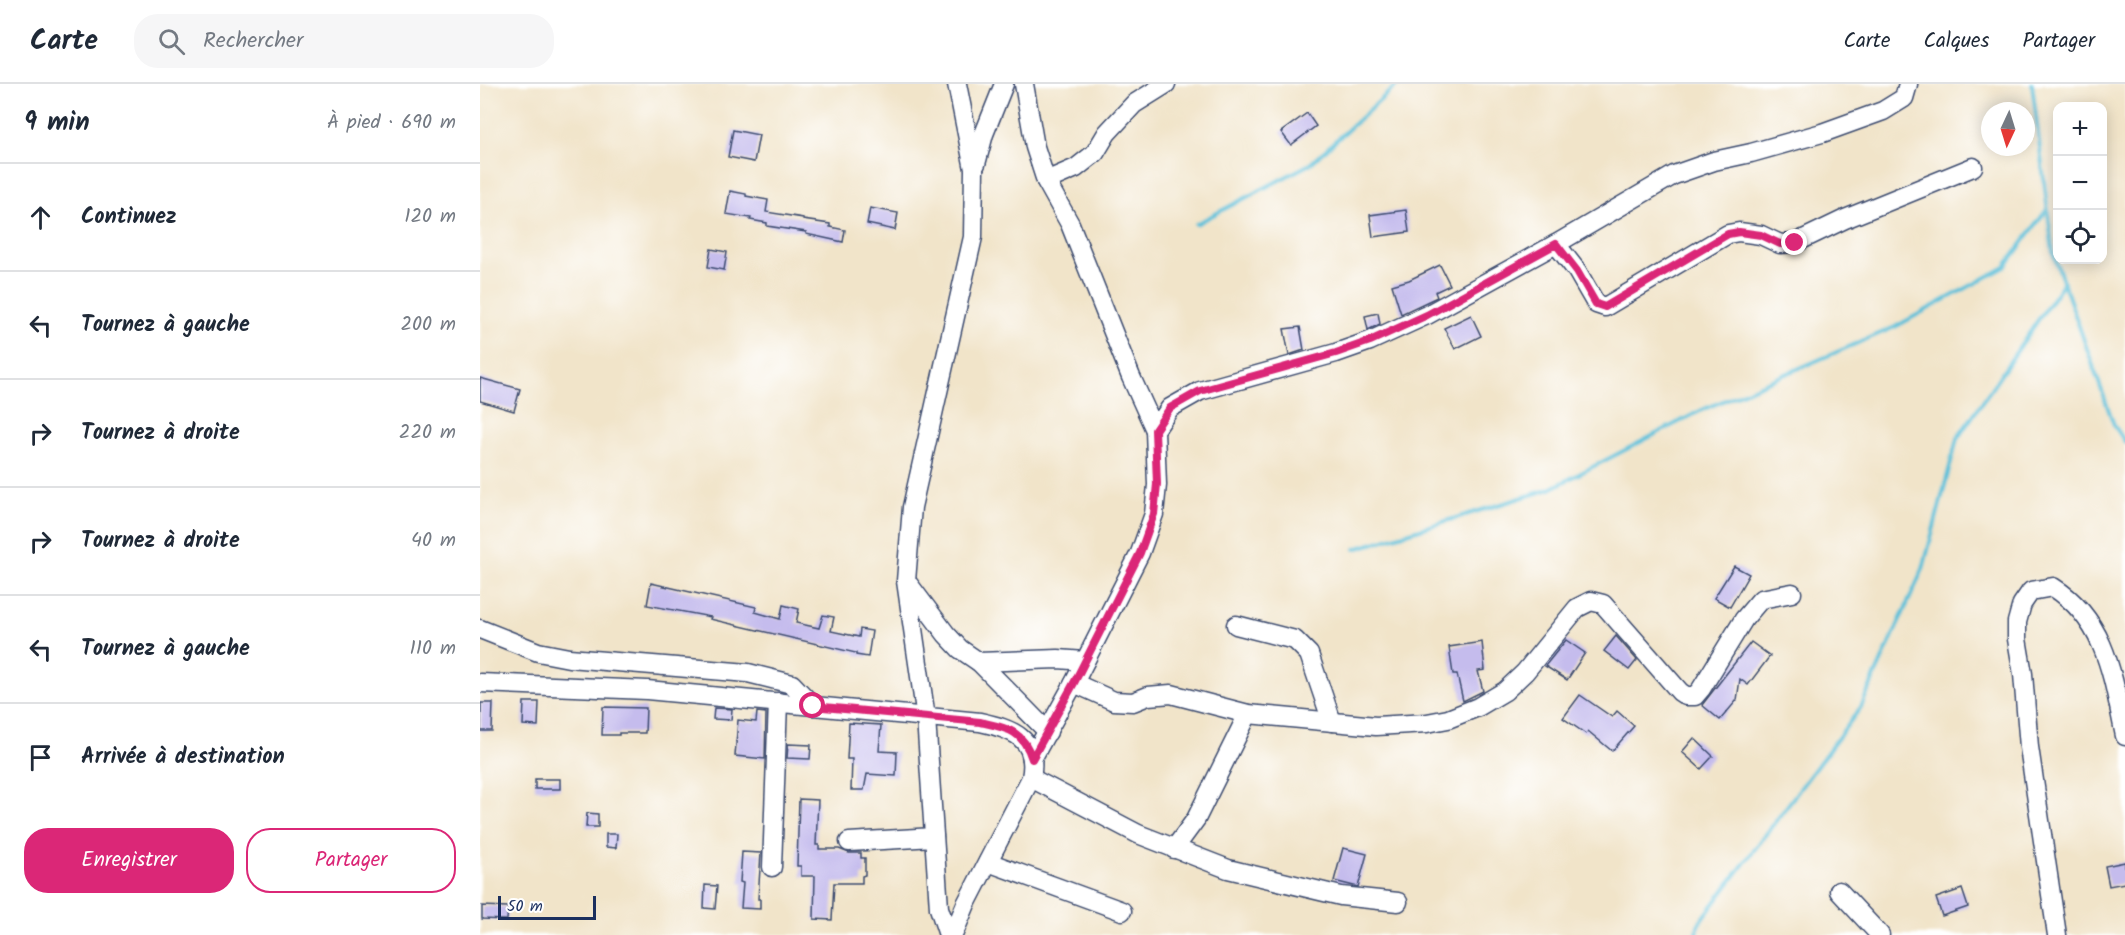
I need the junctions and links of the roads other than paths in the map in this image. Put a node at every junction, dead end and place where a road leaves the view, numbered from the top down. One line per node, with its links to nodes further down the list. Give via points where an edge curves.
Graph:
1 (957, 84): 7 (street)
2 (1004, 84): 7 (street)
3 (1024, 84): 8 (street, via 1035,147)
4 (1166, 84): 8 (street, via 1134,104 1089,158)
5 (1908, 84): 9 (street, via 1904,98 1883,111 1822,133 1674,175)
6 (1973, 167): 9 (street, via 1795,243 1780,244 1761,235 1739,232 1728,234 1605,307 1596,304)
7 (975, 169): 11 (street, via 973,237 912,507)
8 (1046, 181): 10 (street, via 1070,224)
9 (1556, 244): 10 (street, via 1427,315 1370,341 1200,391 1170,408)
10 (1155, 430): 15 (street, via 1154,514 1140,553)
11 (906, 581): 16 (street, via 946,634); 22 (street)
12 (1792, 593): 23 (street, via 1761,599 1744,618 1695,696 1680,692 1603,604 1591,601 1577,608 1505,691 1478,707 1427,723 1377,726)
13 (1236, 625): 23 (street, via 1295,640 1309,654)
14 (480, 629): 20 (street, via 537,652 569,658 768,677 792,684)
15 (1085, 661): 16 (street); 18 (street)
16 (980, 662): 24 (street)
17 (480, 683): 19 (street, via 647,690)
18 (1074, 683): 21 (street, via 1114,701 1133,702 1171,694); 24 (street)
19 (778, 702): 20 (street); 31 (street)
20 (813, 706): 22 (street)
21 (1248, 714): 23 (street); 29 (street, via 1196,819)
22 (926, 718): 26 (street, via 980,722 1012,731 1029,749); 27 (street)
23 (1332, 722)
24 (1048, 732): 26 (street)
25 (2125, 736): 38 (street, via 2113,678 2093,626 2070,598 2053,587 2031,591 2022,604 2017,639)
26 (1031, 769): 29 (street, via 1138,834); 30 (street)
27 (934, 837): 28 (street); 35 (street, via 939,908)
28 (849, 842)
29 (1174, 849): 33 (street, via 1280,883 1341,896)
30 (988, 862): 34 (street); 36 (street)
31 (772, 867)
32 (1839, 891): 37 (street)
33 (1398, 902)
34 (1122, 911)
35 (948, 935)
36 (953, 935)
37 (1880, 935)
38 (2057, 935)

